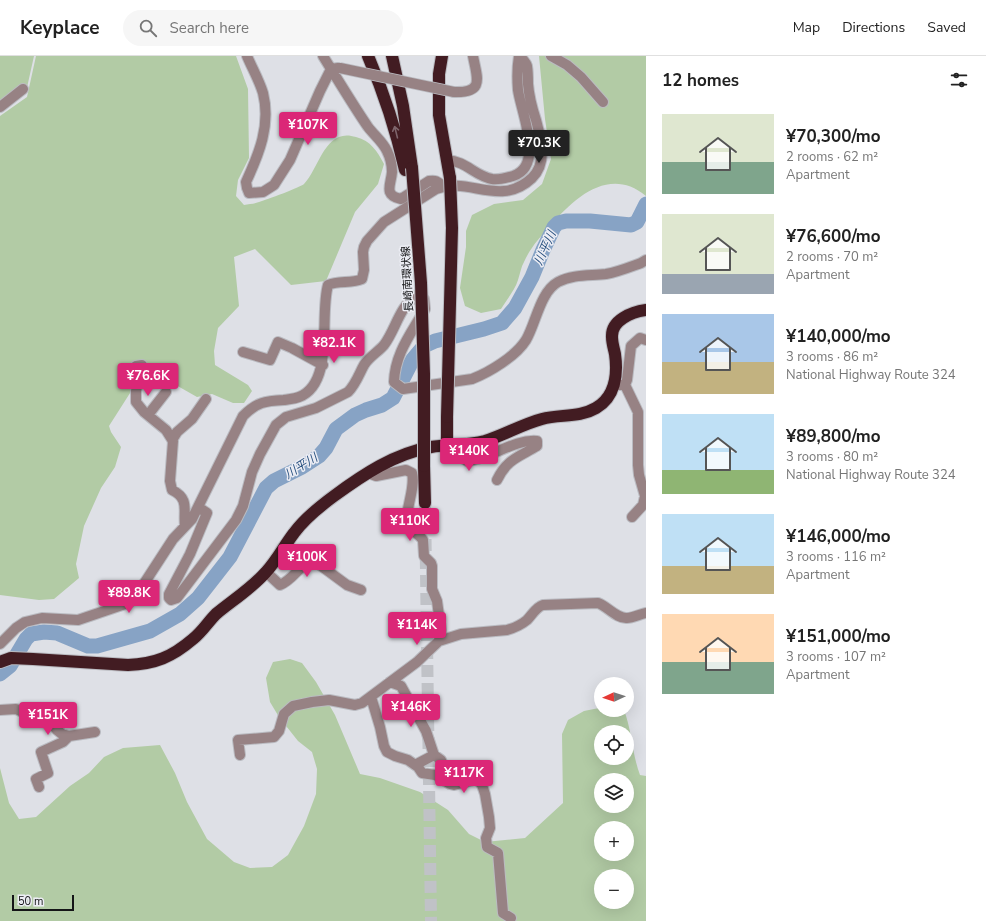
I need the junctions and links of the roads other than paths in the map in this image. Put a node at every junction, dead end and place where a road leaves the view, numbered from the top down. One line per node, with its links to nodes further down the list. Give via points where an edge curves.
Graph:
1 (247, 56): 11 (street, via 262,93 266,114 265,131 246,182 249,193 263,192 274,185 290,160 320,91)
2 (323, 56): 11 (street)
3 (368, 56): 18 (highway, one-way to 3)
4 (392, 56): 16 (highway)
5 (395, 56): 16 (highway, via 405,104)
6 (438, 56): 12 (highway)
7 (442, 56): 12 (highway)
8 (473, 56): 11 (street, bridge, via 476,85 466,92 454,92)
9 (519, 56): 17 (street, via 518,90 530,143 530,157 522,171 503,179 492,179 456,161); 19 (street, via 526,65 531,103 540,136 540,166 523,185 507,192 462,187)
10 (551, 56): 14 (street, via 567,65)
11 (336, 69): 19 (street, via 368,127 386,150 391,162 392,171 388,188 391,194 401,199 429,181)
12 (439, 74): 17 (highway, via 440,123)
13 (23, 89): 15 (street)
14 (603, 102)
15 (0, 107)
16 (411, 154): 18 (highway)
17 (447, 160): 19 (highway)
18 (409, 169): 34 (highway, 長崎南環状線, bridge, via 421,283)
19 (446, 182): 24 (street, via 396,213 375,231 364,247 362,279 328,285); 31 (highway, bridge, via 452,228 447,417)
20 (646, 260): 35 (street, via 608,274 558,282 540,306 525,341 501,363 482,375 472,379 403,389 394,382 399,353 425,305 421,297 416,296 409,300 384,345 365,364 348,392 316,408 286,417 276,425 252,472 236,520 177,598 171,600 169,594 190,554 207,513)
21 (646, 310): 26 (highway, via 638,311 619,321 613,332)
22 (646, 340): 26 (street, via 640,338 631,346 627,380)
23 (242, 352): 24 (street, via 270,360 278,342)
24 (322, 365): 35 (street, via 307,393 298,398 259,403 243,416)
25 (123, 374): 29 (street, via 142,365 136,399)
26 (620, 385): 31 (highway, via 597,408 584,414 543,418 485,441); 36 (street, via 638,412 638,465 645,496 643,505)
27 (166, 392): 29 (street)
28 (206, 399): 30 (street)
29 (148, 415): 30 (street, via 166,430)
30 (172, 440): 37 (street, via 170,481 172,490 179,494 185,504)
31 (451, 445): 32 (highway, via 407,453 381,464); 33 (street, via 459,456 467,461 473,461 498,450 530,440 537,441 537,446 507,464)
32 (368, 473): 38 (highway, via 310,514); 41 (street, via 376,476 406,470 412,473 408,525 423,540 424,556 431,563 432,589 441,630)
33 (497, 480)
34 (424, 503)
35 (198, 508): 37 (street)
36 (632, 517)
37 (185, 526): 42 (street, via 172,539 134,599 128,603 78,620 42,618 25,622)
38 (266, 572): 39 (street, via 280,584 291,579 306,563 313,560 347,585); 43 (highway, via 215,616 194,639 164,660 141,665 11,658)
39 (360, 590)
40 (646, 613): 41 (street, via 625,618 598,603 543,605 513,629 461,634)
41 (439, 641): 44 (street)
42 (0, 644)
43 (0, 662)
44 (390, 682): 45 (street); 50 (street, via 401,686 426,731)
45 (371, 698): 49 (street, via 355,705 329,700 293,706 284,714 280,731 274,737 238,740); 51 (street, via 387,752)
46 (0, 710): 48 (street, via 16,709 31,716 48,719 57,730)
47 (95, 732): 48 (street)
48 (69, 736): 53 (street, via 63,742 41,752 48,773 36,779)
49 (240, 755)
50 (434, 755): 51 (street); 52 (street, via 441,760 446,773)
51 (415, 765): 52 (street, via 422,773)
52 (438, 776): 54 (street, via 454,785 477,780 482,785 490,828 486,838 487,847 498,853 503,913)
53 (39, 787)
54 (511, 918)

